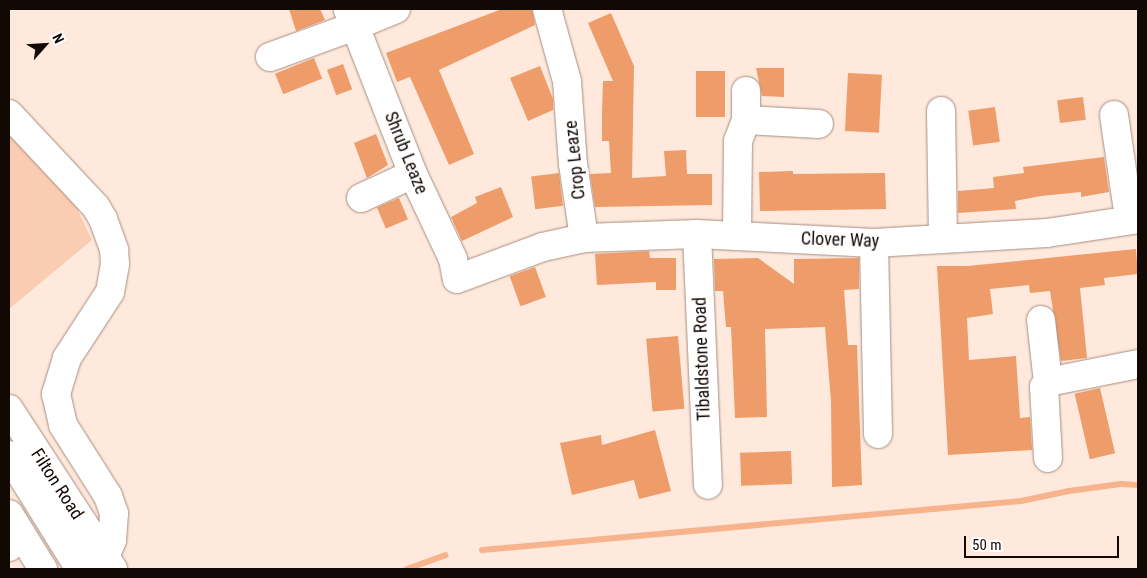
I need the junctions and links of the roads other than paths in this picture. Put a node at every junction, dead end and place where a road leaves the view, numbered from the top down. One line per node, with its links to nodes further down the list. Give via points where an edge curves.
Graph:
1 (396, 9): 3 (street)
2 (547, 9): 16 (street, Crop Leaze, via 567,81 573,164)
3 (351, 17): 4 (street); 11 (street, Shrub Leaze)
4 (270, 57)
5 (746, 91): 9 (street)
6 (941, 111): 17 (street)
7 (9, 114): 31 (street, via 96,207 114,250 110,292 66,358 56,394 63,425 112,504 113,531)
8 (1114, 115): 13 (street)
9 (746, 120): 10 (street); 15 (street, via 738,141)
10 (819, 124)
11 (413, 174): 12 (street); 19 (street, Shrub Leaze, via 453,259)
12 (361, 198)
13 (1133, 212): 17 (street, Clover Way, via 1047,233)
14 (697, 234): 15 (street, Clover Way); 16 (street, Clover Way); 27 (street, Tibaldstone Road)
15 (737, 236): 18 (street, Clover Way)
16 (584, 238): 19 (street, Clover Way, via 543,247)
17 (943, 238): 18 (street, Clover Way)
18 (874, 243): 24 (street)
19 (457, 279)
20 (1041, 320): 22 (street)
21 (1138, 364): 22 (street)
22 (1048, 382): 26 (street, via 1044,387)
23 (9, 409): 31 (street, Filton Road)
24 (878, 434)
25 (9, 456): 33 (street)
26 (1048, 458)
27 (708, 484)
28 (9, 514): 32 (street)
29 (9, 532): 30 (street)
30 (9, 547)
31 (106, 566)
32 (43, 569)
33 (80, 569)

